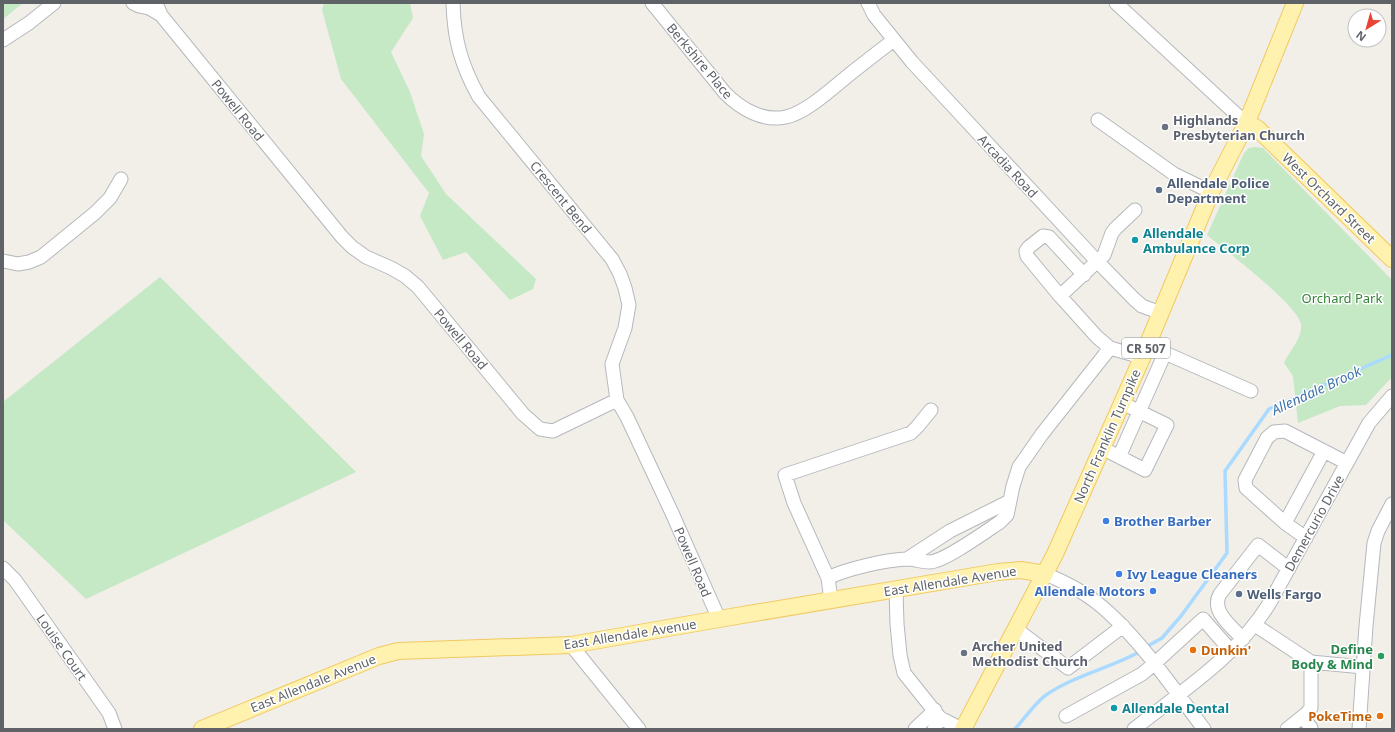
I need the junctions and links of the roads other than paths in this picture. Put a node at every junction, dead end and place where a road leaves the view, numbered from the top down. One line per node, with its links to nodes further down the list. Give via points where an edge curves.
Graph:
1 (54, 3): 9 (street, via 30,23)
2 (133, 3): 8 (street, Powell Road)
3 (453, 3): 26 (street, Crescent Bend, via 456,42 479,97 612,259 620,274 629,305 625,328 612,364)
4 (652, 3): 10 (street, Berkshire Place, via 725,94 746,110 773,118 800,112)
5 (868, 3): 10 (street, Arcadia Road)
6 (1116, 3): 12 (street)
7 (1295, 3): 12 (main road, CR 507)
8 (159, 9): 26 (street, Powell Road, via 342,237 366,257 398,272 418,286 523,414 540,430 553,431)
9 (3, 40)
10 (894, 40): 18 (street, Arcadia Road)
11 (1098, 120): 14 (street, via 1174,174)
12 (1247, 122): 14 (main road, North Franklin Turnpike / CR 507); 16 (main road, West Orchard Street, via 1258,129)
13 (121, 179): 17 (street, via 110,198 96,213 41,257 18,264)
14 (1211, 192): 21 (main road, North Franklin Turnpike / CR 507)
15 (1135, 210): 18 (street, via 1112,233 1106,251)
16 (1392, 259)
17 (3, 261)
18 (1097, 262): 19 (street); 21 (street, Arcadia Road, via 1142,306)
19 (1084, 275): 20 (street); 20 (street, via 1049,237 1043,236 1029,247 1026,251 1027,256)
20 (1060, 296): 22 (street)
21 (1161, 313): 23 (main road, North Franklin Turnpike / CR 507)
22 (1110, 348): 23 (street); 34 (street, via 1023,462)
23 (1142, 358): 27 (main road, North Franklin Turnpike / CR 507)
24 (1252, 391): 29 (street, via 1165,353)
25 (1392, 396): 33 (street, Demercurio Drive, via 1370,423)
26 (618, 400): 47 (street, Powell Road, via 672,512)
27 (1122, 403): 29 (street); 30 (main road, North Franklin Turnpike / CR 507)
28 (930, 410): 43 (street, via 911,433 785,475 794,503)
29 (1139, 412): 32 (street); 32 (street, via 1166,425 1145,470)
30 (1102, 448): 32 (street); 42 (main road, North Franklin Turnpike / CR 507)
31 (1324, 451): 33 (street); 36 (street); 36 (street, via 1285,431 1274,432 1267,438 1244,484 1249,492)
32 (1119, 457)
33 (1347, 463): 37 (street, Demercurio Drive)
34 (1010, 500): 39 (street, via 950,531); 39 (street, via 1007,516 1000,522 941,559 930,562)
35 (1392, 504): 56 (street, via 1374,543)
36 (1285, 523): 37 (street)
37 (1306, 538): 41 (street, Demercurio Drive)
38 (1262, 549): 41 (street); 46 (street); 46 (street, via 1258,545 1230,581 1218,598)
39 (907, 559): 43 (street, via 843,572)
40 (3, 568): 62 (street, Louise Court, via 15,580 109,713)
41 (1289, 569): 48 (street, Demercurio Drive)
42 (1045, 574): 44 (main road, East Allendale Avenue, via 1021,570 998,572); 49 (street, via 1061,580 1089,598); 50 (main road, CR 507)
43 (828, 578): 45 (street)
44 (896, 590): 45 (main road, East Allendale Avenue); 60 (street, via 897,624 904,673)
45 (831, 600): 47 (main road, East Allendale Avenue)
46 (1218, 606): 51 (street, via 1220,613)
47 (719, 619): 52 (main road, East Allendale Avenue)
48 (1255, 625): 51 (street, Demercurio Drive); 55 (street)
49 (1122, 626): 50 (street, via 1068,668); 54 (street)
50 (1016, 629): 66 (main road, CR 507)
51 (1243, 639): 53 (street, Demercurio Drive)
52 (571, 646): 63 (main road, East Allendale Avenue, via 398,651 379,656); 64 (street)
53 (1231, 651): 54 (street, via 1203,619); 57 (street, Demercurio Drive)
54 (1152, 662): 57 (street); 58 (street, via 1142,674)
55 (1311, 662): 56 (street); 59 (street, via 1311,708)
56 (1363, 667): 70 (street)
57 (1178, 695): 67 (street, Demercurio Drive); 68 (street)
58 (1066, 716)
59 (1303, 717): 61 (street); 69 (street)
60 (936, 719): 65 (street); 66 (street)
61 (1311, 728)
62 (115, 729)
63 (202, 729)
64 (639, 729)
65 (915, 729)
66 (963, 729)
67 (1134, 729)
68 (1204, 729)
69 (1287, 729)
70 (1359, 729)

